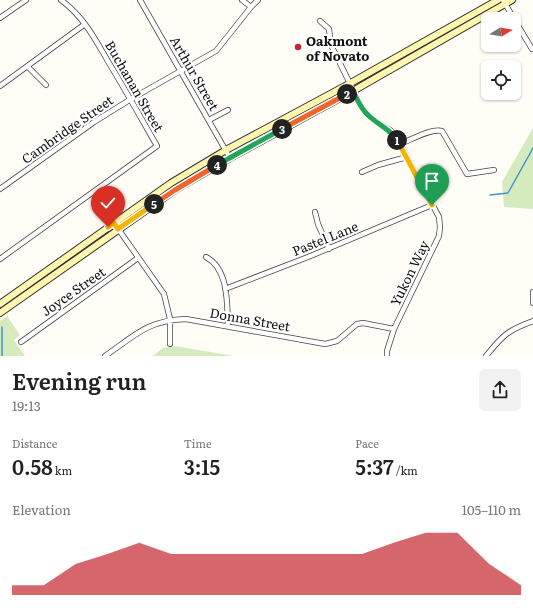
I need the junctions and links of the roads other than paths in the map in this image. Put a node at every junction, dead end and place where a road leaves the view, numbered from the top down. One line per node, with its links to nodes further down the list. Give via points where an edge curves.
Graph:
1 (26, 0): 11 (street)
2 (61, 0): 13 (street, Buchanan Street)
3 (140, 0): 17 (street, Arthur Street)
4 (242, 0): 9 (street)
5 (258, 0): 9 (street, Cambridge Street)
6 (498, 0): 18 (main road)
7 (512, 0): 8 (main road)
8 (504, 2): 10 (street); 21 (main road)
9 (251, 7): 17 (street, Cambridge Street, via 216,51)
10 (510, 12)
11 (0, 18)
12 (320, 21): 18 (street, Yukon Way, via 329,29 331,45)
13 (86, 24): 16 (street); 22 (street, Buchanan Street)
14 (521, 31): 15 (street)
15 (532, 49)
16 (28, 67): 19 (street); 20 (street)
17 (181, 70): 22 (street, Cambridge Street); 24 (street, Arthur Street)
18 (349, 84): 21 (street, Yukon Way); 26 (main road)
19 (46, 85)
20 (0, 86)
21 (353, 91): 25 (street, Yukon Way, via 368,116 390,130); 28 (main road)
22 (131, 99): 31 (street, Cambridge Street); 39 (street, Buchanan Street, via 157,146)
23 (228, 110): 24 (street)
24 (209, 120): 26 (street, Arthur Street)
25 (400, 144): 27 (street, Yukon Way); 29 (street, via 428,133 442,131 467,174)
26 (226, 150): 28 (street, Arthur Street); 34 (main road, via 171,183)
27 (407, 157): 30 (street); 32 (street, Yukon Way)
28 (230, 158): 35 (main road, via 175,190)
29 (494, 170)
30 (362, 172)
31 (0, 189)
32 (432, 205): 36 (street, Pastel Lane); 48 (street, Yukon Way, via 439,217 439,236)
33 (315, 212): 36 (street)
34 (114, 223): 35 (street); 43 (main road)
35 (118, 229): 38 (street); 44 (main road)
36 (328, 249): 40 (street, Pastel Lane)
37 (206, 257): 40 (street, via 218,266)
38 (138, 258): 45 (street, via 164,294); 49 (street, Joyce Street)
39 (0, 259)
40 (225, 289): 47 (street)
41 (533, 292): 42 (street)
42 (533, 303)
43 (0, 304)
44 (0, 313)
45 (170, 319): 47 (street, Donna Street); 50 (street); 51 (street, Donna Street, via 144,328)
46 (533, 321): 53 (street, via 506,333)
47 (228, 326): 48 (street, Donna Street, via 324,344 337,341 357,324)
48 (394, 329): 52 (street, Yukon Way)
49 (21, 342)
50 (170, 344)
51 (105, 356)
52 (387, 356)
53 (486, 356)

